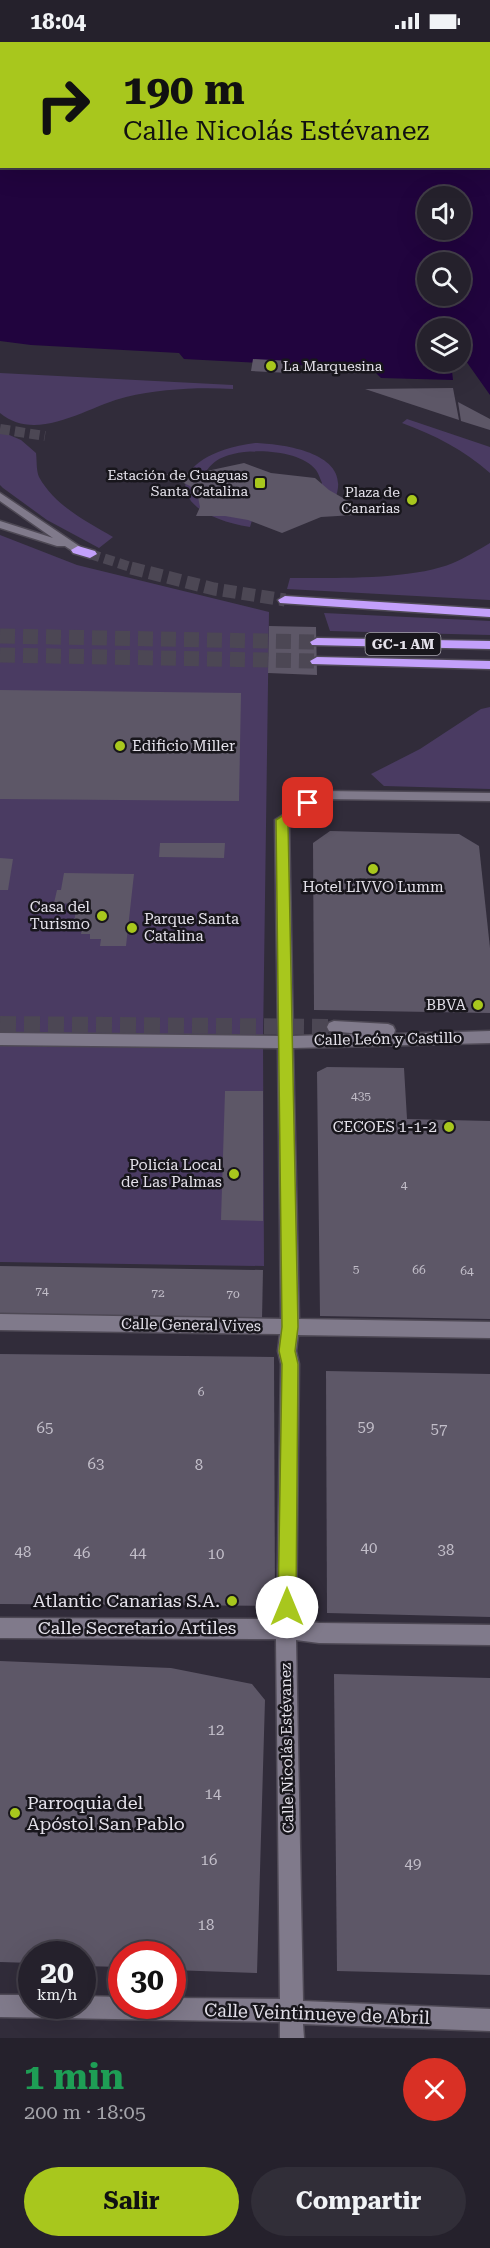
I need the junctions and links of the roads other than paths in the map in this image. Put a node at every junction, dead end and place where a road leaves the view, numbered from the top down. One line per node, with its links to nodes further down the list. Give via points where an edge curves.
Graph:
1 (0, 496): 4 (street)
2 (0, 506): 4 (street)
3 (0, 524): 4 (street)
4 (84, 552)
5 (285, 600): 6 (highway)
6 (490, 613)
7 (316, 642): 8 (highway, GC-1 AM)
8 (490, 645)
9 (317, 661): 10 (highway, GC-1 AM)
10 (490, 665)
11 (490, 798): 15 (street, Calle Nicolás Estévanez, via 321,795 282,820)
12 (334, 1027): 13 (street, Calle León y Castillo)
13 (490, 1037): 15 (street, Calle León y Castillo)
14 (0, 1039): 15 (street, Calle León y Castillo)
15 (285, 1042): 17 (street, Calle Nicolás Estévanez)
16 (0, 1322): 17 (street, Calle General Vives)
17 (290, 1327): 18 (street, Calle General Vives); 20 (street, Calle Nicolás Estévanez)
18 (490, 1330)
19 (0, 1628): 20 (street, Calle Secretario Artiles)
20 (287, 1629): 21 (street, Calle Secretario Artiles, via 319,1633); 23 (street, Calle Nicolás Estévanez)
21 (490, 1635)
22 (0, 2006): 23 (street, Calle Veintinueve de Abril)
23 (291, 2011): 24 (street, Calle Veintinueve de Abril); 25 (street, Calle Nicolás Estévanez); 26 (street)
24 (490, 2020)
25 (292, 2038)
26 (304, 2038)

